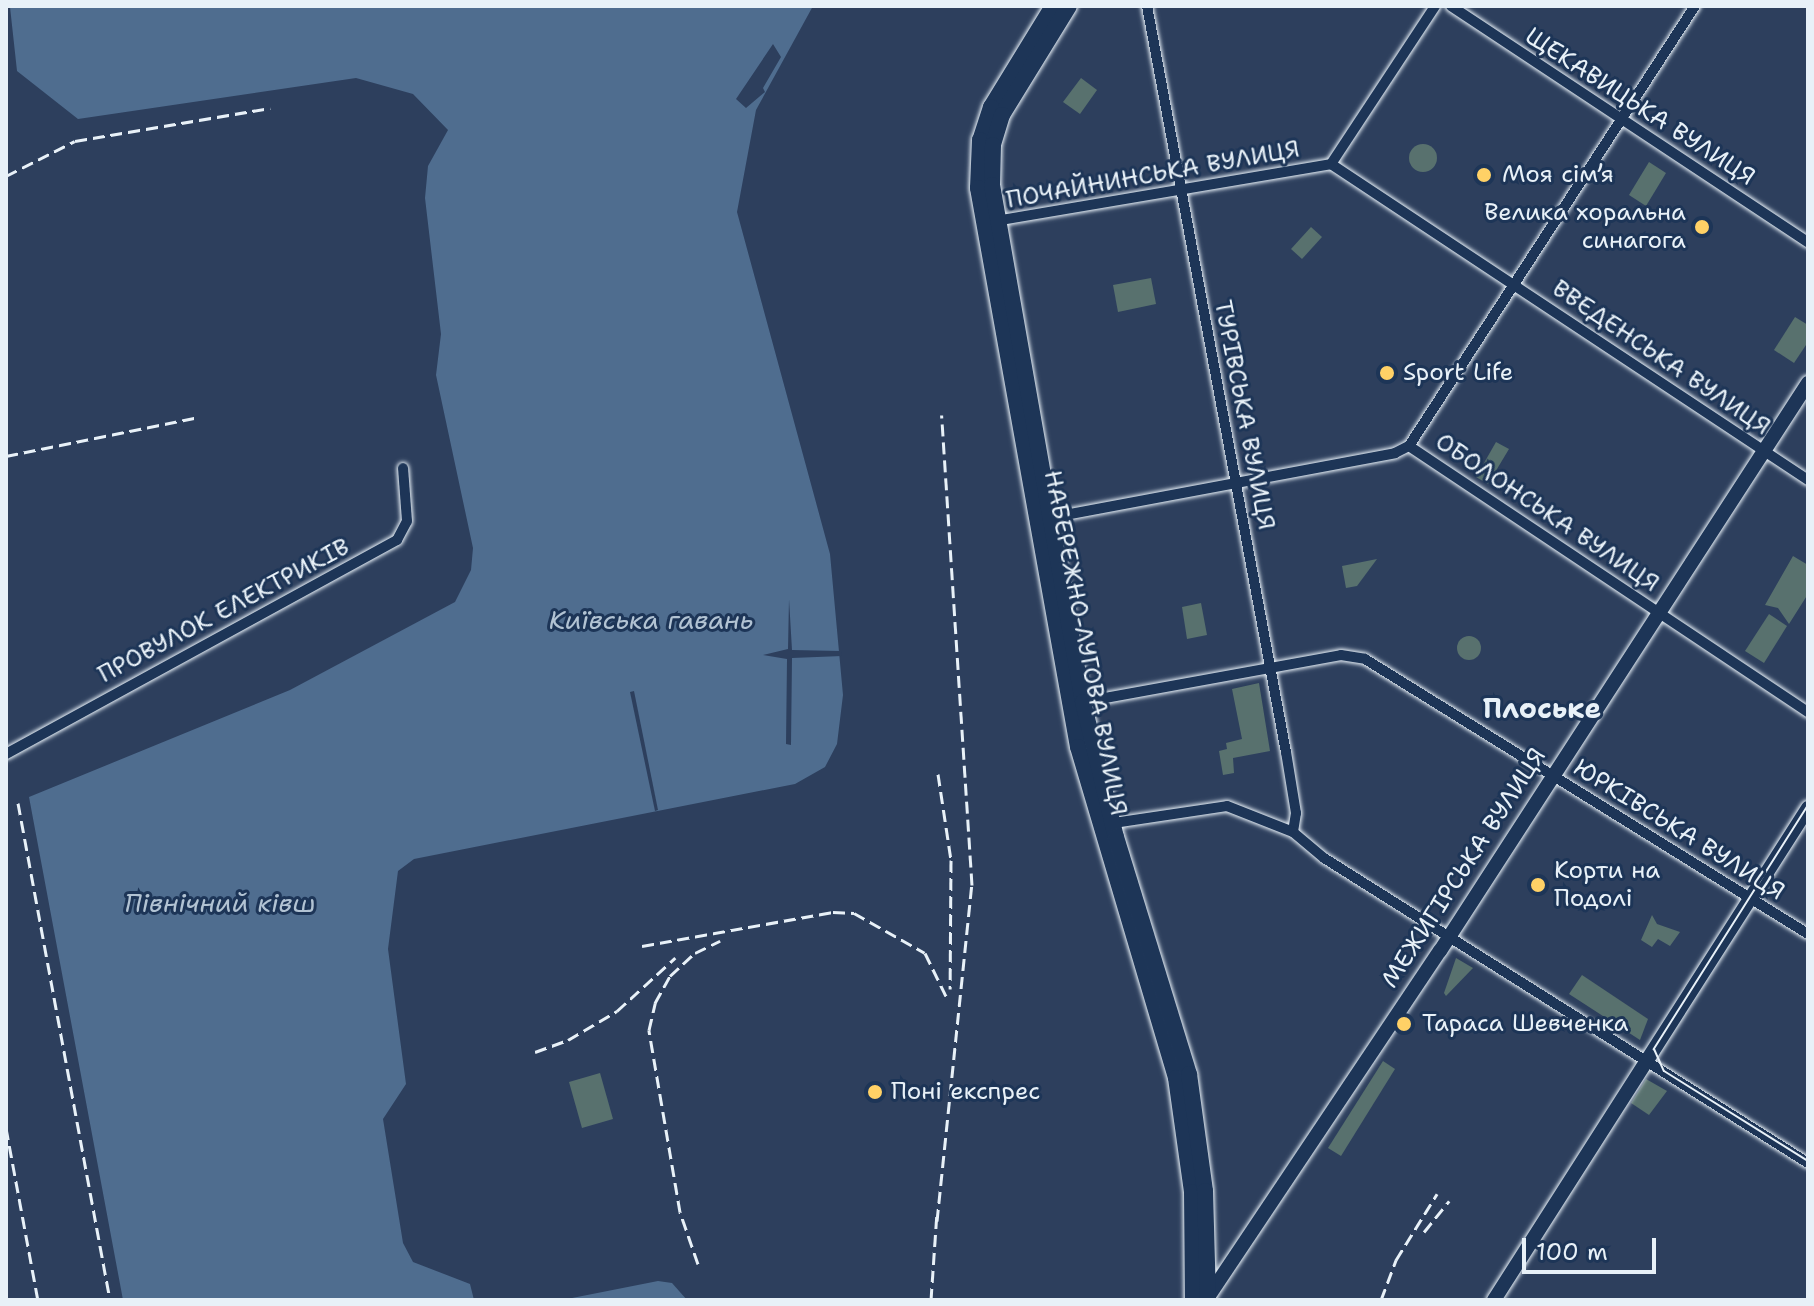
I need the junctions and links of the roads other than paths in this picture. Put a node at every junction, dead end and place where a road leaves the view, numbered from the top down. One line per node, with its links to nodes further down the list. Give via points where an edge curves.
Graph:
1 (1053, 6): 10 (main road, НАБЕРЕЖНО-ЛУГОВА ВУЛИЦЯ, via 985,123 978,174)
2 (1069, 6): 10 (main road, НАБЕРЕЖНО-ЛУГОВА ВУЛИЦЯ, via 1018,84 997,129)
3 (1147, 6): 9 (street, ТУРІВСЬКА ВУЛИЦЯ)
4 (1435, 6): 8 (street, ПОЧАЙНИНСЬКА ВУЛИЦЯ)
5 (1451, 6): 7 (street, ЩЕКАВИЦЬКА ВУЛИЦЯ)
6 (1695, 6): 7 (street)
7 (1620, 118): 11 (street, ЩЕКАВИЦЬКА ВУЛИЦЯ); 12 (street)
8 (1331, 164): 9 (street, ПОЧАЙНИНСЬКА ВУЛИЦЯ); 12 (street, ВВЕДЕНСЬКА ВУЛИЦЯ)
9 (1183, 190): 10 (street, ПОЧАЙНИНСЬКА ВУЛИЦЯ); 18 (street, ТУРІВСЬКА ВУЛИЦЯ)
10 (990, 222): 19 (main road, НАБЕРЕЖНО-ЛУГОВА ВУЛИЦЯ); 27 (main road, НАБЕРЕЖНО-ЛУГОВА ВУЛИЦЯ, via 1065,687)
11 (1808, 242)
12 (1514, 285): 14 (street); 15 (street, ВВЕДЕНСЬКА ВУЛИЦЯ)
13 (1808, 383): 15 (street, МЕЖИГІРСЬКА ВУЛИЦЯ)
14 (1409, 446): 18 (street, ОБОЛОНСЬКА ВУЛИЦЯ); 20 (street, ОБОЛОНСЬКА ВУЛИЦЯ)
15 (1765, 451): 17 (street, ВВЕДЕНСЬКА ВУЛИЦЯ); 20 (street, МЕЖИГІРСЬКА ВУЛИЦЯ)
16 (403, 468): 24 (street, ПРОВУЛОК ЕЛЕКТРИКІВ, via 407,521 397,540)
17 (1808, 480)
18 (1237, 482): 19 (street, ОБОЛОНСЬКА ВУЛИЦЯ); 21 (street, ТУРІВСЬКА ВУЛИЦЯ)
19 (1049, 518): 22 (main road, НАБЕРЕЖНО-ЛУГОВА ВУЛИЦЯ)
20 (1659, 613): 23 (street, ОБОЛОНСЬКА ВУЛИЦЯ); 25 (street, МЕЖИГІРСЬКА ВУЛИЦЯ)
21 (1270, 667): 22 (street, ЮРКІВСЬКА ВУЛИЦЯ); 25 (street, ЮРКІВСЬКА ВУЛИЦЯ, via 1345,655 1365,659); 28 (street, ТУРІВСЬКА ВУЛИЦЯ, via 1296,813)
22 (1083, 702): 27 (main road, НАБЕРЕЖНО-ЛУГОВА ВУЛИЦЯ)
23 (1808, 712)
24 (6, 754)
25 (1554, 774): 29 (street, ЮРКІВСЬКА ВУЛИЦЯ); 31 (street, МЕЖИГІРСЬКА ВУЛИЦЯ)
26 (1808, 808): 29 (street)
27 (1104, 824): 28 (street, via 1227,806); 34 (main road, НАБЕРЕЖНО-ЛУГОВА ВУЛИЦЯ, via 1176,1078)
28 (1293, 832): 31 (street)
29 (1748, 897): 30 (street, ЮРКІВСЬКА ВУЛИЦЯ); 32 (street)
30 (1808, 934)
31 (1449, 936): 32 (street); 34 (street, МЕЖИГІРСЬКА ВУЛИЦЯ)
32 (1646, 1061): 33 (street); 35 (street)
33 (1808, 1163)
34 (1204, 1299)
35 (1494, 1300)

